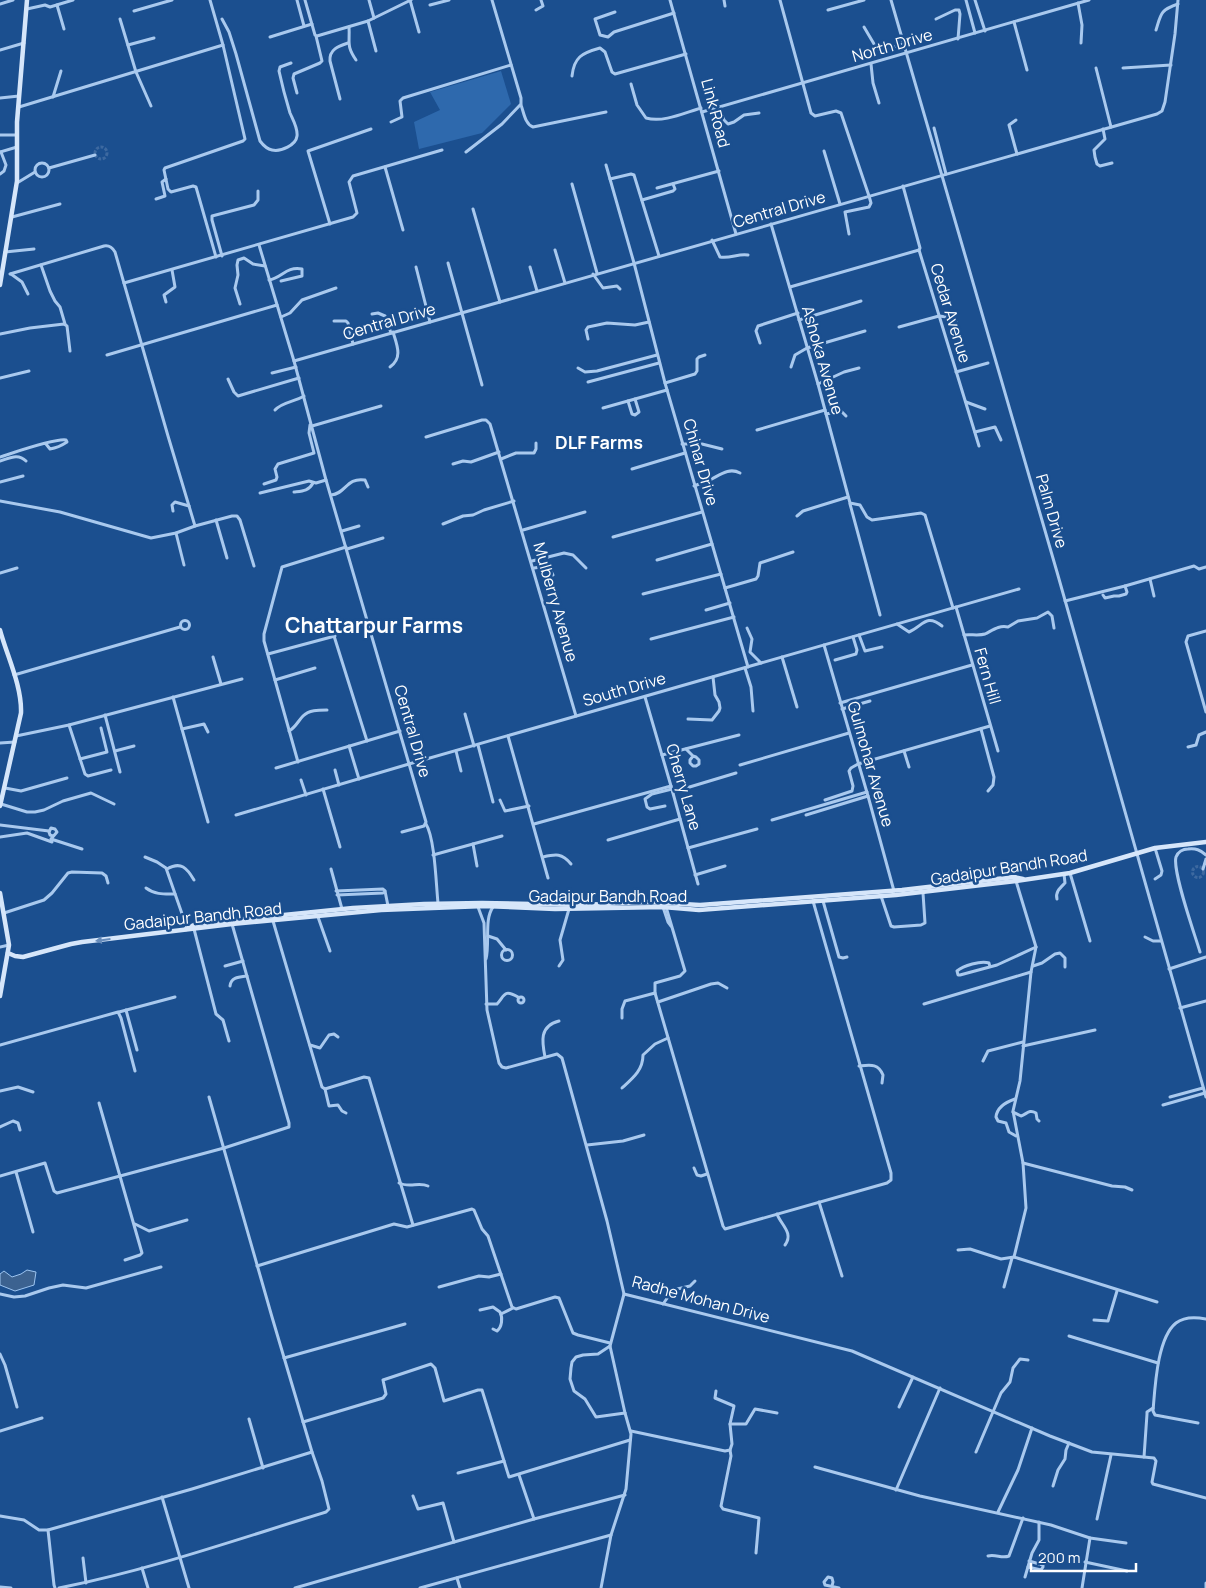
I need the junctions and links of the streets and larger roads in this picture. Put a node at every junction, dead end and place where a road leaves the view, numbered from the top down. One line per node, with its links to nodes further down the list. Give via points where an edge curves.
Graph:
1 (13, 0): 23 (street)
2 (27, 0): 27 (street)
3 (73, 0): 24 (street)
4 (172, 0): 30 (street)
5 (210, 0): 57 (street)
6 (297, 0): 40 (street)
7 (304, 0): 39 (street)
8 (369, 0): 33 (street)
9 (410, 0): 33 (street); 46 (street)
10 (449, 0): 25 (street)
11 (492, 0): 65 (street)
12 (541, 0): 28 (street, via 543,6)
13 (670, 0): 32 (street, Link Road)
14 (724, 0): 26 (street)
15 (780, 0): 73 (street)
16 (864, 0): 29 (street)
17 (891, 0): 55 (street, Palm Drive)
18 (966, 0): 47 (street)
19 (975, 0): 44 (street)
20 (1089, 0): 21 (street, North Drive)
21 (1079, 2): 38 (street, North Drive); 54 (street)
22 (1178, 2): 45 (street, via 1162,12); 66 (street, Central Drive)
23 (0, 4)
24 (57, 5): 27 (street); 43 (street)
25 (430, 5)
26 (725, 6)
27 (27, 9): 52 (street)
28 (536, 10)
29 (828, 10)
30 (134, 11)
31 (614, 12): 32 (street, via 595,19 600,35 608,37 614,32)
32 (674, 13): 60 (street, Link Road)
33 (374, 18): 37 (street)
34 (120, 19): 56 (street)
35 (222, 19): 63 (street, via 236,54 260,141 276,151 297,138 279,72 280,67)
36 (936, 19): 51 (street, via 958,10)
37 (368, 21): 41 (street); 59 (street)
38 (1014, 22): 44 (street, North Drive); 69 (street)
39 (312, 24): 40 (street); 48 (street)
40 (304, 26): 49 (street)
41 (349, 27): 48 (street); 53 (street)
42 (864, 27): 55 (street, via 878,49)
43 (64, 29)
44 (985, 30): 47 (street, North Drive)
45 (1156, 30)
46 (419, 32)
47 (975, 33): 51 (street, North Drive)
48 (316, 36): 75 (street, via 322,61 294,74)
49 (270, 37)
50 (154, 38): 56 (street)
51 (958, 39): 61 (street, North Drive)
52 (25, 42): 58 (street); 76 (street)
53 (348, 43): 62 (street); 79 (street, via 336,47 330,58)
54 (1081, 43)
55 (904, 44): 61 (street, Palm Drive)
56 (128, 45): 71 (street)
57 (223, 45): 71 (street); 112 (street, via 245,139 164,168)
58 (0, 50)
59 (376, 51)
60 (686, 54): 72 (street, via 615,74 600,48 577,58); 85 (street, Link Road)
61 (907, 54): 64 (street, North Drive); 111 (street, Palm Drive)
62 (356, 60)
63 (291, 63)
64 (871, 64): 73 (street, North Drive); 80 (street)
65 (511, 65): 81 (street); 89 (street, via 403,98 400,100 402,117)
66 (1171, 65): 68 (street); 90 (street, Central Drive, via 1162,111)
67 (1096, 68): 90 (street)
68 (1123, 68)
69 (1027, 70)
70 (61, 71): 77 (street)
71 (136, 72): 77 (street); 82 (street)
72 (572, 76)
73 (804, 83): 84 (street, North Drive); 120 (street, via 813,115 841,113)
74 (631, 84): 85 (street, North Drive, via 637,105 646,118 661,119)
75 (297, 93)
76 (19, 96): 78 (street); 83 (street)
77 (53, 97): 83 (street)
78 (0, 98)
79 (340, 99)
80 (879, 103)
81 (521, 104): 86 (street, via 527,122 534,128); 100 (street, via 502,124)
82 (151, 106)
83 (19, 107): 95 (street)
84 (719, 107): 85 (street, North Drive); 87 (street, via 728,124 744,115)
85 (701, 110): 107 (street, Link Road)
86 (606, 112)
87 (759, 113)
88 (1016, 120): 101 (street, via 1009,125)
89 (392, 122)
90 (1111, 127): 93 (street, Central Drive)
91 (934, 128): 110 (street)
92 (371, 129): 127 (street, via 308,151)
93 (1103, 129): 101 (street, Central Drive); 103 (street, via 1105,139 1096,148 1095,158 1100,166)
94 (0, 135): 95 (street)
95 (16, 135): 96 (street)
96 (17, 147): 99 (street); 114 (street)
97 (442, 150): 105 (street)
98 (824, 151): 124 (street)
99 (0, 152): 109 (street, via 6,165)
100 (466, 152)
101 (1017, 154): 110 (street, Central Drive)
102 (95, 155): 106 (street)
103 (1112, 163)
104 (606, 165): 113 (street, Chinar Drive)
105 (385, 167): 127 (street, via 353,176 350,180 357,213); 129 (street)
106 (49, 168): 108 (street, via 40,163); 108 (street, via 44,177)
107 (718, 171): 116 (street); 130 (street, Link Road)
108 (35, 172): 114 (street)
109 (0, 174)
110 (946, 174): 111 (street, Central Drive)
111 (941, 175): 117 (street, Central Drive); 288 (street, Palm Drive)
112 (166, 180): 121 (street, via 162,182 165,196); 142 (street, via 170,192 196,187)
113 (610, 180): 122 (street, via 632,174); 144 (street, Chinar Drive)
114 (16, 184): 126 (street)
115 (572, 184): 150 (street)
116 (673, 184): 118 (street); 122 (street, via 673,191)
117 (903, 186): 120 (street, Central Drive); 138 (street, Cedar Avenue)
118 (657, 188)
119 (258, 192): 140 (street, via 254,205 212,216)
120 (869, 196): 124 (street, Central Drive); 131 (street, via 869,207 845,212)
121 (156, 199)
122 (642, 200): 141 (street)
123 (60, 204): 126 (street)
124 (840, 204): 128 (street, Central Drive)
125 (473, 209): 163 (street)
126 (12, 217): 136 (street)
127 (330, 224): 133 (street)
128 (771, 224): 130 (street, Central Drive); 156 (street, Ashoka Avenue)
129 (403, 230)
130 (736, 234): 132 (street, Central Drive)
131 (849, 234)
132 (712, 240): 139 (street, via 720,257); 141 (street, Central Drive)
133 (259, 245): 140 (street); 146 (street, Central Drive)
134 (0, 249): 136 (street)
135 (34, 249): 136 (street)
136 (6, 250): 155 (street)
137 (555, 250): 154 (street)
138 (919, 250): 156 (street); 169 (street, Cedar Avenue)
139 (748, 255)
140 (222, 256): 142 (street)
141 (659, 256): 144 (street, Central Drive)
142 (216, 257): 149 (street)
143 (448, 263): 166 (street)
144 (634, 263): 150 (street, Central Drive); 175 (street, Chinar Drive)
145 (41, 265): 153 (street, via 111,246); 160 (street, via 10,274 22,282); 176 (street)
146 (265, 266): 151 (street, Central Drive); 164 (street, via 244,258 238,260 235,288)
147 (416, 267): 174 (street)
148 (530, 267): 159 (street)
149 (172, 270): 153 (street); 162 (street, via 175,287 165,294)
150 (595, 274): 154 (street, Central Drive); 158 (street, via 602,288 618,286)
151 (270, 280): 152 (street, via 284,271 302,269 302,276); 165 (street, Central Drive)
152 (281, 282)
153 (124, 283): 182 (street)
154 (565, 283): 159 (street, Central Drive)
155 (0, 285)
156 (790, 287): 167 (street, Ashoka Avenue)
157 (336, 288): 170 (street, via 302,300 290,313)
158 (620, 289)
159 (537, 291): 163 (street, Central Drive)
160 (28, 294)
161 (861, 301): 171 (street)
162 (166, 302)
163 (500, 302): 166 (street, Central Drive)
164 (240, 304)
165 (277, 305): 170 (street, Central Drive); 182 (street)
166 (462, 313): 174 (street, Central Drive); 207 (street)
167 (798, 313): 171 (street, Ashoka Avenue); 184 (street, via 758,326 756,332)
168 (372, 314): 179 (street, via 385,316)
169 (939, 316): 173 (street); 177 (street); 199 (street, Cedar Avenue)
170 (281, 317): 190 (street, Central Drive)
171 (799, 320): 185 (street, Ashoka Avenue)
172 (334, 321): 183 (street, via 347,322)
173 (956, 321)
174 (430, 322): 179 (street, Central Drive)
175 (649, 322): 181 (street, via 635,325 607,322 588,327); 188 (street, Chinar Drive)
176 (66, 324): 180 (street); 186 (street)
177 (899, 328)
178 (865, 331): 185 (street)
179 (392, 333): 183 (street, Central Drive); 194 (street, via 399,352 397,362)
180 (0, 334)
181 (588, 339)
182 (142, 344): 187 (street); 252 (street)
183 (353, 344): 190 (street, Central Drive)
184 (760, 344)
185 (808, 348): 195 (street, via 795,355); 206 (street, Ashoka Avenue)
186 (70, 351)
187 (107, 355)
188 (657, 355): 191 (street, Chinar Drive); 196 (street, via 598,371 585,372)
189 (705, 355): 205 (street, via 697,360 696,374)
190 (294, 361): 193 (street, Central Drive)
191 (660, 363): 204 (street); 205 (street, Chinar Drive)
192 (988, 363): 199 (street)
193 (296, 367): 200 (street); 202 (street, Central Drive)
194 (390, 367)
195 (791, 367)
196 (578, 368)
197 (859, 368): 206 (street)
198 (29, 371): 201 (street)
199 (956, 372): 212 (street, Cedar Avenue)
200 (272, 373)
201 (0, 378)
202 (299, 378): 203 (street, via 238,396); 209 (street, Central Drive)
203 (228, 380)
204 (588, 382)
205 (665, 383): 208 (street, Chinar Drive)
206 (818, 384): 217 (street, Ashoka Avenue)
207 (482, 385)
208 (667, 390): 210 (street); 227 (street, Chinar Drive)
209 (304, 396): 215 (street, via 281,404); 219 (street, Central Drive)
210 (635, 399): 211 (street); 211 (street, via 639,412 635,414 632,414)
211 (628, 401): 214 (street)
212 (965, 401): 216 (street); 222 (street, Cedar Avenue)
213 (381, 406): 220 (street)
214 (603, 408)
215 (275, 410)
216 (985, 410)
217 (825, 412): 218 (street, via 841,411); 221 (street); 248 (street, Ashoka Avenue)
218 (846, 416)
219 (310, 418): 220 (street, Central Drive); 242 (street, via 309,433 314,453 278,464 276,480)
220 (312, 426): 239 (street, Central Drive)
221 (757, 430)
222 (975, 432): 224 (street, via 995,427); 228 (street, Cedar Avenue)
223 (426, 437): 230 (street, Mulberry Avenue, via 486,420)
224 (1001, 440)
225 (536, 443): 233 (street, via 534,452 516,453)
226 (46, 444): 226 (street, via 61,440 66,440 62,446 50,449); 232 (street)
227 (682, 444): 229 (street); 231 (street, Chinar Drive)
228 (979, 446)
229 (722, 449)
230 (499, 452): 233 (street, Mulberry Avenue); 235 (street, via 471,462)
231 (685, 453): 236 (street); 243 (street, Chinar Drive)
232 (0, 459): 234 (street, via 16,456)
233 (501, 459): 250 (street, Mulberry Avenue)
234 (26, 461)
235 (453, 464)
236 (632, 470)
237 (740, 474): 243 (street, via 726,472)
238 (23, 476): 240 (street)
239 (326, 480): 241 (street); 247 (street, Central Drive)
240 (0, 482)
241 (313, 483): 245 (street, via 307,490); 246 (street, via 309,481)
242 (264, 484)
243 (694, 486): 255 (street, Chinar Drive)
244 (368, 487): 247 (street, via 362,479 347,484 339,494)
245 (294, 492)
246 (260, 493)
247 (331, 495): 262 (street, Central Drive)
248 (848, 497): 251 (street, Ashoka Avenue); 256 (street, via 803,511)
249 (0, 501): 263 (street, via 60,512 148,538)
250 (514, 501): 258 (street); 261 (street, Mulberry Avenue)
251 (850, 503): 290 (street, Fern Hill, via 860,505 872,520 924,515); 292 (street, Ashoka Avenue)
252 (188, 506): 253 (street, via 175,502); 259 (street)
253 (173, 512)
254 (585, 512): 261 (street)
255 (702, 512): 264 (street); 266 (street, Chinar Drive)
256 (797, 516)
257 (216, 520): 259 (street); 269 (street); 273 (street, via 238,517)
258 (444, 524)
259 (196, 526): 263 (street)
260 (359, 526): 262 (street)
261 (523, 530): 271 (street, Mulberry Avenue)
262 (342, 531): 267 (street, Central Drive)
263 (176, 533): 272 (street)
264 (613, 537)
265 (383, 538): 267 (street)
266 (712, 544): 270 (street); 279 (street, Chinar Drive)
267 (347, 548): 295 (street, Central Drive); 312 (street, via 282,567 264,638)
268 (793, 552): 283 (street, via 760,563 756,579)
269 (226, 558)
270 (658, 560)
271 (532, 561): 276 (street, Mulberry Avenue); 277 (street, via 564,553 572,555)
272 (184, 565)
273 (254, 566)
274 (1206, 567): 281 (street, via 1199,569 1194,566)
275 (17, 568): 278 (street)
276 (534, 568): 280 (street, via 548,566); 336 (street, Mulberry Avenue)
277 (586, 568)
278 (0, 573)
279 (721, 574): 283 (street, Chinar Drive); 285 (street)
280 (553, 575)
281 (1150, 579): 282 (street); 287 (street)
282 (1126, 586): 286 (street, via 1124,595 1105,598); 288 (street)
283 (725, 588): 289 (street, Chinar Drive)
284 (1019, 589): 290 (street, South Drive)
285 (643, 594)
286 (1103, 595)
287 (1154, 596)
288 (1065, 601): 418 (street, Palm Drive)
289 (730, 603): 291 (street); 293 (street, Chinar Drive)
290 (954, 607): 296 (street, South Drive); 305 (street, Fern Hill)
291 (706, 610)
292 (880, 615)
293 (734, 617): 308 (street); 318 (street, Chinar Drive)
294 (329, 620): 306 (street)
295 (368, 622): 303 (street, via 355,626 348,624); 344 (street, Central Drive)
296 (896, 624): 297 (street, via 910,632 930,620); 304 (street, South Drive)
297 (942, 626)
298 (180, 627): 320 (street)
299 (747, 628): 316 (street, via 752,639 750,652)
300 (1054, 628): 305 (street, via 1048,612 1040,618 1018,621 985,634)
301 (0, 630): 310 (street)
302 (1206, 631): 333 (street, via 1188,636 1186,642)
303 (348, 633)
304 (859, 635): 307 (street, South Drive); 311 (street, via 865,650)
305 (964, 635): 317 (street, Fern Hill)
306 (335, 636): 312 (street); 351 (street)
307 (853, 637): 309 (street, South Drive); 315 (street, via 856,654)
308 (651, 639)
309 (824, 645): 314 (street, South Drive); 328 (street, Gulmohar Avenue)
310 (2, 646): 320 (street)
311 (882, 647)
312 (268, 654): 323 (street)
313 (213, 657): 324 (street)
314 (782, 657): 316 (street, South Drive); 329 (street)
315 (835, 660)
316 (762, 663): 318 (street, South Drive)
317 (972, 665): 328 (street); 339 (street, Fern Hill)
318 (747, 667): 321 (street, South Drive); 332 (street, Chinar Drive)
319 (315, 668): 323 (street)
320 (14, 675): 350 (street, via 21,707)
321 (713, 677): 326 (street, South Drive); 337 (street, via 719,711 712,720)
322 (242, 679): 324 (street)
323 (275, 680): 343 (street)
324 (221, 684): 325 (street)
325 (173, 697): 335 (street); 342 (street)
326 (645, 697): 336 (street, South Drive); 362 (street, Cherry Lane)
327 (870, 701): 330 (street)
328 (840, 703): 330 (street, Gulmohar Avenue)
329 (797, 707)
330 (842, 709): 347 (street, Gulmohar Avenue)
331 (326, 710): 343 (street, via 309,712)
332 (753, 711)
333 (1206, 712)
334 (465, 714): 353 (street)
335 (104, 715): 338 (street); 358 (street)
336 (576, 716): 349 (street, South Drive)
337 (688, 719)
338 (69, 725): 350 (street); 364 (street)
339 (990, 726): 341 (street); 361 (street, Fern Hill)
340 (101, 728): 364 (street, via 107,752)
341 (981, 729): 360 (street); 386 (street, via 994,777)
342 (182, 730): 345 (street, via 204,724); 400 (street)
343 (289, 731): 365 (street)
344 (400, 731): 351 (street); 366 (street, Central Drive)
345 (208, 732)
346 (1206, 732): 356 (street, via 1199,736 1196,744)
347 (849, 733): 367 (street, Gulmohar Avenue); 368 (street)
348 (739, 735): 357 (street)
349 (508, 736): 353 (street, South Drive); 394 (street)
350 (15, 739): 352 (street); 379 (street)
351 (367, 741): 355 (street)
352 (0, 743)
353 (476, 745): 359 (street, South Drive); 391 (street)
354 (134, 746): 358 (street)
355 (349, 746): 365 (street); 377 (street)
356 (1188, 747)
357 (686, 749): 362 (street); 363 (street)
358 (115, 751): 374 (street)
359 (456, 751): 366 (street, South Drive); 373 (street)
360 (904, 751): 367 (street); 369 (street)
361 (998, 751)
362 (662, 755): 383 (street, Cherry Lane)
363 (693, 756)
364 (80, 759): 371 (street, via 88,776)
365 (298, 762): 370 (street)
366 (409, 764): 377 (street, South Drive); 401 (street, Central Drive)
367 (858, 764): 385 (street, Gulmohar Avenue); 390 (street, via 849,771 852,791)
368 (740, 765)
369 (909, 767)
370 (276, 768)
371 (111, 770)
372 (335, 770): 381 (street)
373 (461, 771)
374 (120, 772)
375 (736, 773): 383 (street)
376 (67, 778): 382 (street, via 22,791)
377 (359, 779): 381 (street, South Drive)
378 (0, 780): 379 (street)
379 (6, 780): 382 (street)
380 (301, 780): 387 (street)
381 (339, 785): 384 (street, South Drive)
382 (5, 788): 393 (street)
383 (672, 789): 395 (street, via 645,799 650,809); 398 (street, Cherry Lane); 402 (street)
384 (324, 790): 387 (street, South Drive); 415 (street)
385 (867, 792): 388 (street, Gulmohar Avenue); 399 (street)
386 (988, 792)
387 (306, 795): 396 (street, South Drive)
388 (868, 796): 397 (street); 440 (street, Gulmohar Avenue)
389 (500, 800): 394 (street, via 505,812)
390 (825, 800)
391 (493, 802)
392 (114, 804): 393 (street, via 91,793 35,812)
393 (0, 805)
394 (529, 806): 402 (street)
395 (666, 806)
396 (236, 815)
397 (806, 815)
398 (680, 819): 410 (street); 416 (street, Cherry Lane)
399 (772, 820)
400 (208, 822)
401 (426, 824): 406 (street); 420 (street, Central Drive)
402 (534, 824): 422 (street)
403 (0, 825): 405 (street)
404 (757, 829): 416 (street)
405 (49, 831): 407 (street); 407 (street, via 55,829 57,832)
406 (402, 832)
407 (53, 836): 414 (street, via 51,839)
408 (502, 836): 413 (street)
409 (0, 837): 411 (street, via 27,833)
410 (608, 840)
411 (52, 842)
412 (1206, 842): 417 (street, Gadaipur Bandh Road)
413 (473, 844): 420 (street); 425 (street)
414 (82, 848)
415 (340, 848)
416 (688, 848): 431 (street, Cherry Lane)
417 (1155, 848): 418 (street, Gadaipur Bandh Road); 434 (street, via 1162,871)
418 (1136, 853): 430 (street, Gadaipur Bandh Road); 465 (street, Palm Drive)
419 (1206, 854): 471 (street, via 1199,849 1184,849 1176,860)
420 (433, 855): 449 (street, Central Drive)
421 (145, 857): 427 (street)
422 (543, 857): 424 (street, via 560,854); 432 (street)
423 (1206, 859): 429 (street)
424 (571, 864)
425 (477, 866)
426 (724, 866): 431 (street)
427 (167, 869): 435 (street, via 174,865 184,867); 444 (street)
428 (331, 869): 441 (street)
429 (1203, 869)
430 (1067, 873): 433 (street, Gadaipur Bandh Road); 446 (street, via 1065,883 1058,889); 464 (street)
431 (695, 875): 438 (street, Cherry Lane)
432 (548, 878)
433 (1023, 879): 436 (street, Gadaipur Bandh Road); 440 (street, via 1014,877)
434 (1155, 879)
435 (194, 880)
436 (1016, 881): 442 (street, Gadaipur Bandh Road); 468 (street)
437 (108, 882): 455 (street, via 102,873 70,872 44,900)
438 (698, 884)
439 (146, 888): 444 (street, via 157,894)
440 (894, 891): 449 (street, via 700,905 647,902 582,905)
441 (337, 893): 450 (street, via 383,889); 456 (street)
442 (923, 893): 445 (street, Gadaipur Bandh Road); 445 (street, via 924,923 894,928)
443 (0, 894): 455 (street)
444 (176, 894): 460 (street)
445 (881, 896): 447 (street, Gadaipur Bandh Road)
446 (1057, 899)
447 (823, 900): 448 (street, Gadaipur Bandh Road); 473 (street, via 839,957)
448 (813, 901): 453 (street, Gadaipur Bandh Road, via 699,910); 510 (street)
449 (438, 903): 450 (street)
450 (388, 906): 456 (street)
451 (478, 906): 452 (street, Gadaipur Bandh Road); 457 (street, Gadaipur Bandh Road, via 381,910); 476 (street, via 484,923)
452 (493, 907): 454 (street, Gadaipur Bandh Road); 462 (street, via 489,915)
453 (665, 907): 454 (street, Gadaipur Bandh Road); 487 (street, via 685,972 655,983)
454 (569, 909): 478 (street, via 560,940 563,960)
455 (2, 910): 466 (street)
456 (342, 910): 460 (street, via 196,924)
457 (318, 917): 458 (street, Gadaipur Bandh Road); 470 (street)
458 (273, 921): 459 (street, Gadaipur Bandh Road); 506 (street)
459 (232, 924): 461 (street, Gadaipur Bandh Road); 475 (street)
460 (186, 929): 461 (street, Gadaipur Bandh Road); 472 (street, Gadaipur Bandh Road, one-way to 472, via 71,944 23,957)
461 (194, 929): 503 (street, via 216,1014 223,1020)
462 (488, 936): 469 (street, via 497,939); 476 (street)
463 (1144, 937): 465 (street)
464 (1090, 941)
465 (1161, 941): 482 (street, Palm Drive)
466 (9, 945): 467 (street); 472 (street)
467 (0, 947)
468 (1036, 947): 479 (street); 480 (street)
469 (506, 950)
470 (330, 951)
471 (1200, 952)
472 (8, 953): 488 (street)
473 (847, 957)
474 (1206, 957): 482 (street)
475 (243, 961): 477 (street); 484 (street)
476 (485, 962): 493 (street)
477 (224, 966)
478 (559, 966)
479 (1032, 966): 481 (street, via 1060,953 1065,958); 483 (street)
480 (990, 967): 480 (street, via 989,963 983,962 960,968 957,972 960,975)
481 (1065, 967)
482 (1169, 969): 495 (street, Palm Drive)
483 (1031, 972): 494 (street); 504 (street)
484 (247, 976): 485 (street, via 234,979); 532 (street, via 290,1125)
485 (230, 986)
486 (727, 988): 492 (street, via 718,983 711,984)
487 (655, 993): 492 (street); 498 (street, via 625,1001)
488 (0, 996)
489 (175, 997): 496 (street)
490 (518, 997): 493 (street, via 506,994 497,1004)
491 (1206, 1001): 495 (street)
492 (658, 1002): 502 (street)
493 (486, 1004): 508 (street, via 502,1067)
494 (924, 1004)
495 (1180, 1008): 514 (street, Palm Drive)
496 (126, 1010): 497 (street); 507 (street)
497 (118, 1012): 505 (street); 511 (street)
498 (622, 1018)
499 (559, 1021): 508 (street, via 551,1024 543,1035)
500 (1095, 1030): 504 (street)
501 (338, 1037): 506 (street, via 329,1035 320,1048)
502 (668, 1038): 513 (street, via 643,1055 638,1072); 536 (street)
503 (229, 1041)
504 (1023, 1044): 509 (street, via 988,1051); 521 (street)
505 (0, 1045)
506 (310, 1045): 515 (street)
507 (138, 1050)
508 (546, 1057): 531 (street, Radhe Mohan Drive, via 557,1054 562,1058)
509 (982, 1061)
510 (859, 1066): 512 (street, via 878,1066 883,1075); 542 (street, via 891,1180)
511 (135, 1071)
512 (882, 1083)
513 (622, 1088)
514 (1204, 1088): 518 (street, Palm Drive); 520 (street)
515 (325, 1089): 525 (street, via 329,1106 338,1105); 539 (street, via 369,1078)
516 (0, 1092): 517 (street, via 18,1087)
517 (33, 1092)
518 (1205, 1095): 523 (street)
519 (209, 1097): 532 (street)
520 (1170, 1097)
521 (1015, 1098): 524 (street); 530 (street, via 998,1109 996,1117 1006,1123 1009,1132)
522 (99, 1103): 538 (street)
523 (1163, 1105)
524 (1012, 1112): 526 (street, via 1021,1116 1032,1111); 530 (street)
525 (346, 1113)
526 (1039, 1121)
527 (0, 1127): 528 (street, via 13,1121 18,1123)
528 (20, 1130)
529 (644, 1135): 531 (street)
530 (1016, 1136): 533 (street)
531 (587, 1145): 561 (street, Radhe Mohan Drive)
532 (224, 1148): 538 (street); 552 (street)
533 (1023, 1164): 541 (street); 550 (street, via 1026,1212)
534 (694, 1168): 536 (street, via 697,1175)
535 (16, 1172): 537 (street); 538 (street, via 45,1163 57,1193); 547 (street)
536 (707, 1174): 543 (street, via 724,1229)
537 (0, 1176)
538 (120, 1176): 545 (street)
539 (399, 1182): 540 (street); 546 (street)
540 (428, 1186)
541 (1132, 1190)
542 (819, 1202): 543 (street); 555 (street)
543 (777, 1214): 548 (street, via 789,1234)
544 (187, 1220): 545 (street, via 149,1231)
545 (135, 1223): 551 (street, via 142,1253)
546 (413, 1225): 552 (street, via 394,1224); 554 (street, via 473,1209 488,1236)
547 (33, 1232)
548 (785, 1245)
549 (958, 1250): 550 (street, via 970,1249 1001,1259)
550 (1013, 1258): 558 (street); 559 (street)
551 (125, 1260)
552 (257, 1266): 574 (street)
553 (161, 1267): 560 (street, via 86,1288 63,1285 25,1296)
554 (501, 1274): 557 (street, via 479,1276); 564 (street)
555 (842, 1276)
556 (695, 1281): 563 (street, via 690,1286 673,1290)
557 (439, 1287)
558 (1004, 1288)
559 (1117, 1291): 562 (street); 568 (street, via 1108,1321)
560 (0, 1294)
561 (624, 1294): 563 (street, Radhe Mohan Drive); 572 (street)
562 (1157, 1302)
563 (663, 1304): 577 (street, Radhe Mohan Drive, via 852,1351)
564 (514, 1308): 566 (street); 572 (street, via 559,1298 573,1333)
565 (480, 1310): 566 (street, via 493,1308)
566 (501, 1314): 570 (street)
567 (1206, 1319): 576 (street, via 1190,1317 1176,1323 1168,1334)
568 (1094, 1320)
569 (405, 1324): 574 (street)
570 (500, 1326)
571 (1069, 1336): 576 (street)
572 (610, 1345): 584 (street); 584 (street, via 598,1354 576,1357 572,1362 570,1379 574,1390 585,1399 596,1417)
573 (0, 1354): 580 (street)
574 (284, 1358): 588 (street)
575 (1028, 1360): 583 (street, via 1017,1361)
576 (1158, 1363): 582 (street)
577 (913, 1377): 578 (street, Radhe Mohan Drive); 581 (street)
578 (940, 1388): 583 (street, Radhe Mohan Drive); 607 (street)
579 (716, 1391): 590 (street, via 715,1398 733,1405)
580 (17, 1407)
581 (899, 1408)
582 (1153, 1408): 589 (street, via 1155,1415); 600 (street, via 1147,1414)
583 (994, 1412): 591 (street, Radhe Mohan Drive); 598 (street)
584 (625, 1413): 593 (street)
585 (777, 1413): 590 (street, via 755,1409 746,1424)
586 (42, 1418): 592 (street)
587 (248, 1419): 603 (street)
588 (303, 1422): 597 (street); 601 (street, via 383,1398 386,1394 383,1380 431,1364 444,1400 482,1390)
589 (1198, 1423)
590 (730, 1424): 596 (street)
591 (1032, 1428): 595 (street, Radhe Mohan Drive); 612 (street, via 1018,1470)
592 (0, 1431)
593 (631, 1431): 594 (street); 596 (street)
594 (630, 1440): 605 (street); 608 (street)
595 (1070, 1443): 599 (street, Radhe Mohan Drive, via 1092,1452); 606 (street)
596 (730, 1450): 623 (street, via 721,1506 759,1518)
597 (312, 1452): 603 (street); 625 (street, via 328,1510)
598 (976, 1452)
599 (1111, 1454): 600 (street, Radhe Mohan Drive); 615 (street)
600 (1144, 1457): 611 (street, Radhe Mohan Drive, via 1156,1461 1153,1484)
601 (504, 1461): 604 (street); 605 (street, via 509,1477)
602 (815, 1467): 607 (street)
603 (263, 1468): 610 (street)
604 (458, 1473)
605 (519, 1475): 616 (street)
606 (1053, 1486)
607 (896, 1490): 612 (street)
608 (625, 1495): 616 (street); 619 (street)
609 (413, 1496): 621 (street, via 418,1509 441,1502 444,1504)
610 (162, 1497): 618 (street); 625 (street)
611 (1206, 1498)
612 (998, 1512): 614 (street)
613 (0, 1516): 618 (street, via 24,1520 39,1530)
614 (1023, 1518): 617 (street); 624 (street, via 1009,1556)
615 (1097, 1518)
616 (534, 1519): 621 (street)
617 (1039, 1522): 620 (street); 627 (street, via 1039,1540)
618 (48, 1530): 639 (street)
619 (611, 1535): 633 (street); 646 (street)
620 (1090, 1538): 622 (street); 628 (street)
621 (454, 1542): 643 (street)
622 (1126, 1544)
623 (756, 1553)
624 (988, 1556)
625 (180, 1557): 630 (street); 642 (street)
626 (83, 1558): 634 (street)
627 (1030, 1561): 629 (street); 629 (street, via 1043,1567 1041,1570)
628 (1085, 1562): 631 (street); 648 (street)
629 (1028, 1566): 632 (street)
630 (142, 1568): 634 (street); 641 (street)
631 (1127, 1571)
632 (1025, 1577)
633 (457, 1578): 644 (street); 645 (street)
634 (86, 1583): 640 (street)
635 (1206, 1583): 649 (street)
636 (0, 1586): 638 (street)
637 (832, 1586): 647 (street)
638 (11, 1588)
639 (56, 1588)
640 (60, 1588)
641 (148, 1588)
642 (189, 1588)
643 (295, 1588)
644 (420, 1588)
645 (460, 1588)
646 (601, 1588)
647 (839, 1588)
648 (1082, 1588)
649 (1206, 1588)

